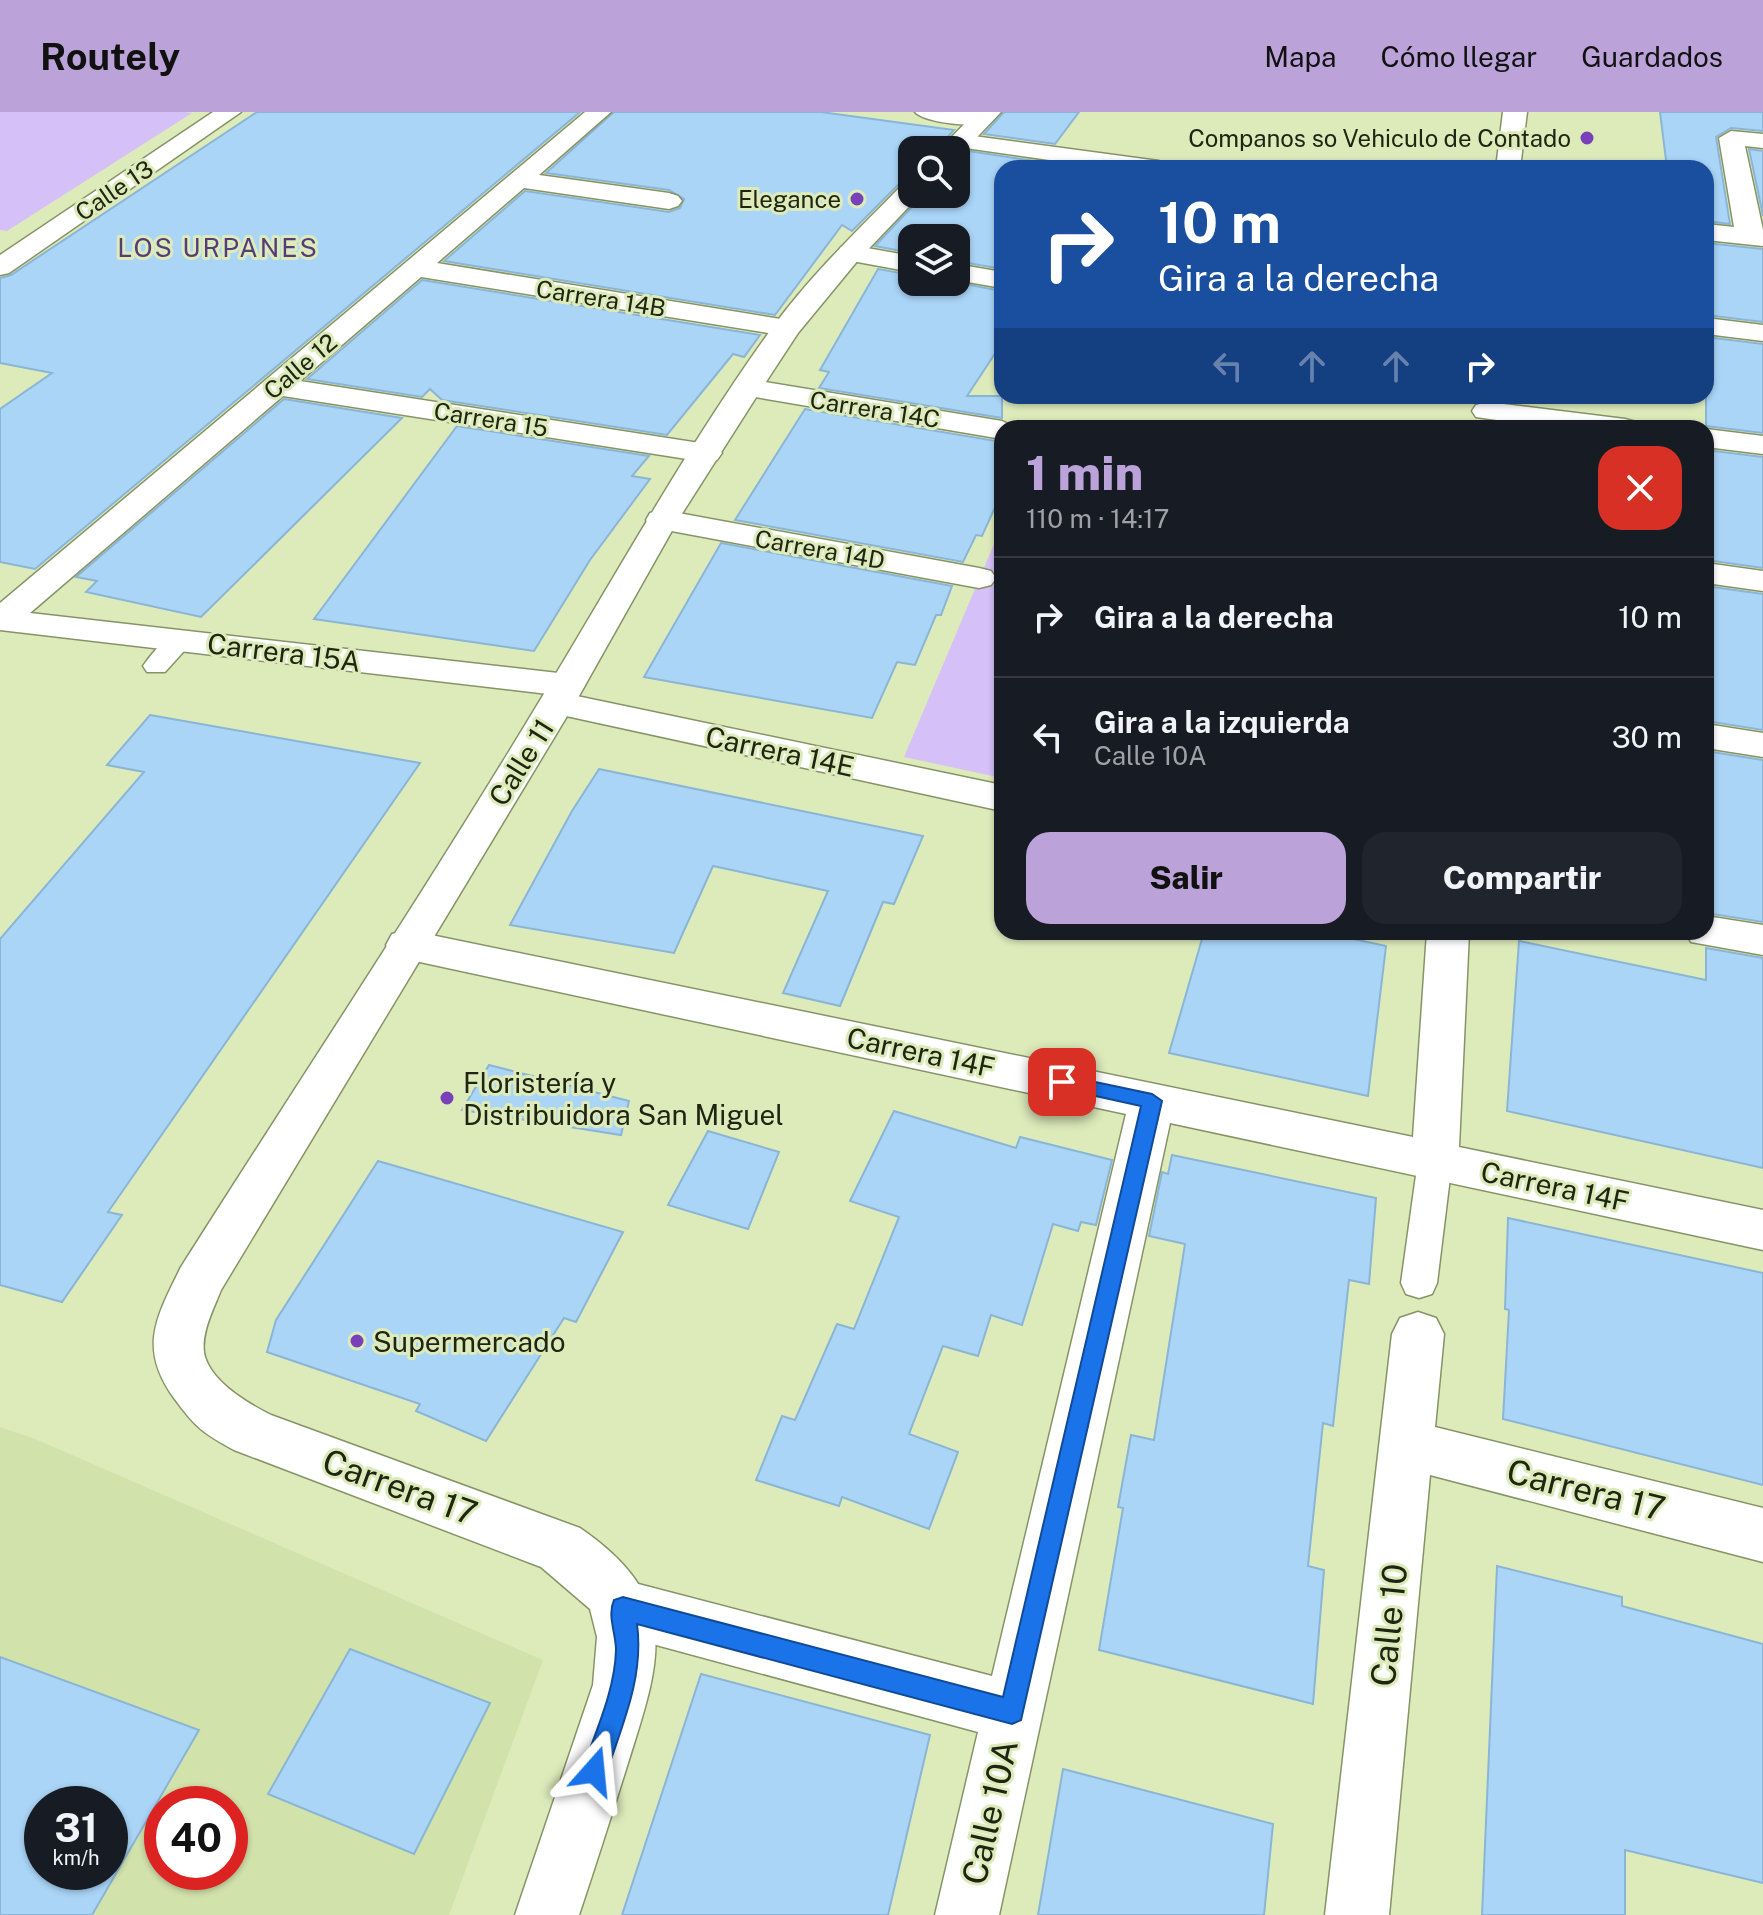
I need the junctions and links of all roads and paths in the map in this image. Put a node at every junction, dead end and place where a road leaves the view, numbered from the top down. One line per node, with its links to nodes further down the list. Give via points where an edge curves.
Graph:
1 (221, 112): 2 (street)
2 (228, 112): 19 (street, Calle 13)
3 (599, 112): 12 (street, Calle 12)
4 (927, 112): 6 (street)
5 (1515, 112): 11 (street)
6 (985, 116): 7 (street)
7 (965, 136)
8 (1763, 141): 16 (street, via 1731,138)
9 (970, 148): 10 (street)
10 (1085, 160)
11 (1509, 160)
12 (519, 180): 13 (street); 20 (street, Calle 12)
13 (669, 201)
14 (898, 203): 17 (street, Calle 11)
15 (1714, 233): 16 (street)
16 (1756, 237)
17 (850, 253): 18 (street); 24 (street, Calle 11)
18 (898, 262)
19 (0, 267)
20 (415, 268): 24 (street, Carrera 14B); 26 (street, Calle 12)
21 (970, 274): 22 (street)
22 (994, 279)
23 (1714, 327): 25 (street)
24 (787, 328): 27 (street, Calle 11)
25 (1763, 333)
26 (276, 386): 33 (street, Carrera 15); 38 (street, Calle 12)
27 (747, 388): 30 (street, Carrera 14C); 33 (street, Calle 11)
28 (1487, 412): 29 (street)
29 (1556, 420)
30 (994, 429)
31 (1714, 439): 32 (street)
32 (1763, 445)
33 (706, 453): 34 (street, Calle 11)
34 (662, 520): 36 (street, Carrera 14D); 41 (street, Calle 11)
35 (1714, 574): 37 (street)
36 (979, 578)
37 (1763, 581)
38 (0, 620): 39 (street, Carrera 15A)
39 (181, 640): 40 (lane); 41 (street, Carrera 15A)
40 (156, 666)
41 (562, 694): 44 (street, Carrera 14E); 48 (street, Calle 11)
42 (1714, 737): 43 (street)
43 (1763, 745)
44 (994, 796)
45 (1714, 932): 47 (street)
46 (1448, 940): 50 (street)
47 (1763, 940)
48 (407, 945): 49 (street, Carrera 14F); 53 (street, Calle 11, via 199,1282 181,1328)
49 (1152, 1101): 50 (street, Carrera 14F); 57 (street, Calle 10A)
50 (1435, 1161): 51 (street, Carrera 14F); 52 (lane)
51 (1763, 1230)
52 (1419, 1309): 54 (street, Calle 10)
53 (179, 1363): 56 (street, Carrera 17, via 216,1413 253,1433 560,1547 601,1575)
54 (1408, 1445): 55 (street, Carrera 17); 60 (street, Calle 10)
55 (1763, 1535)
56 (623, 1608): 57 (street); 58 (street, via 628,1649 623,1685)
57 (1012, 1711): 59 (street, Calle 10A)
58 (547, 1915)
59 (967, 1915)
60 (1357, 1915)

